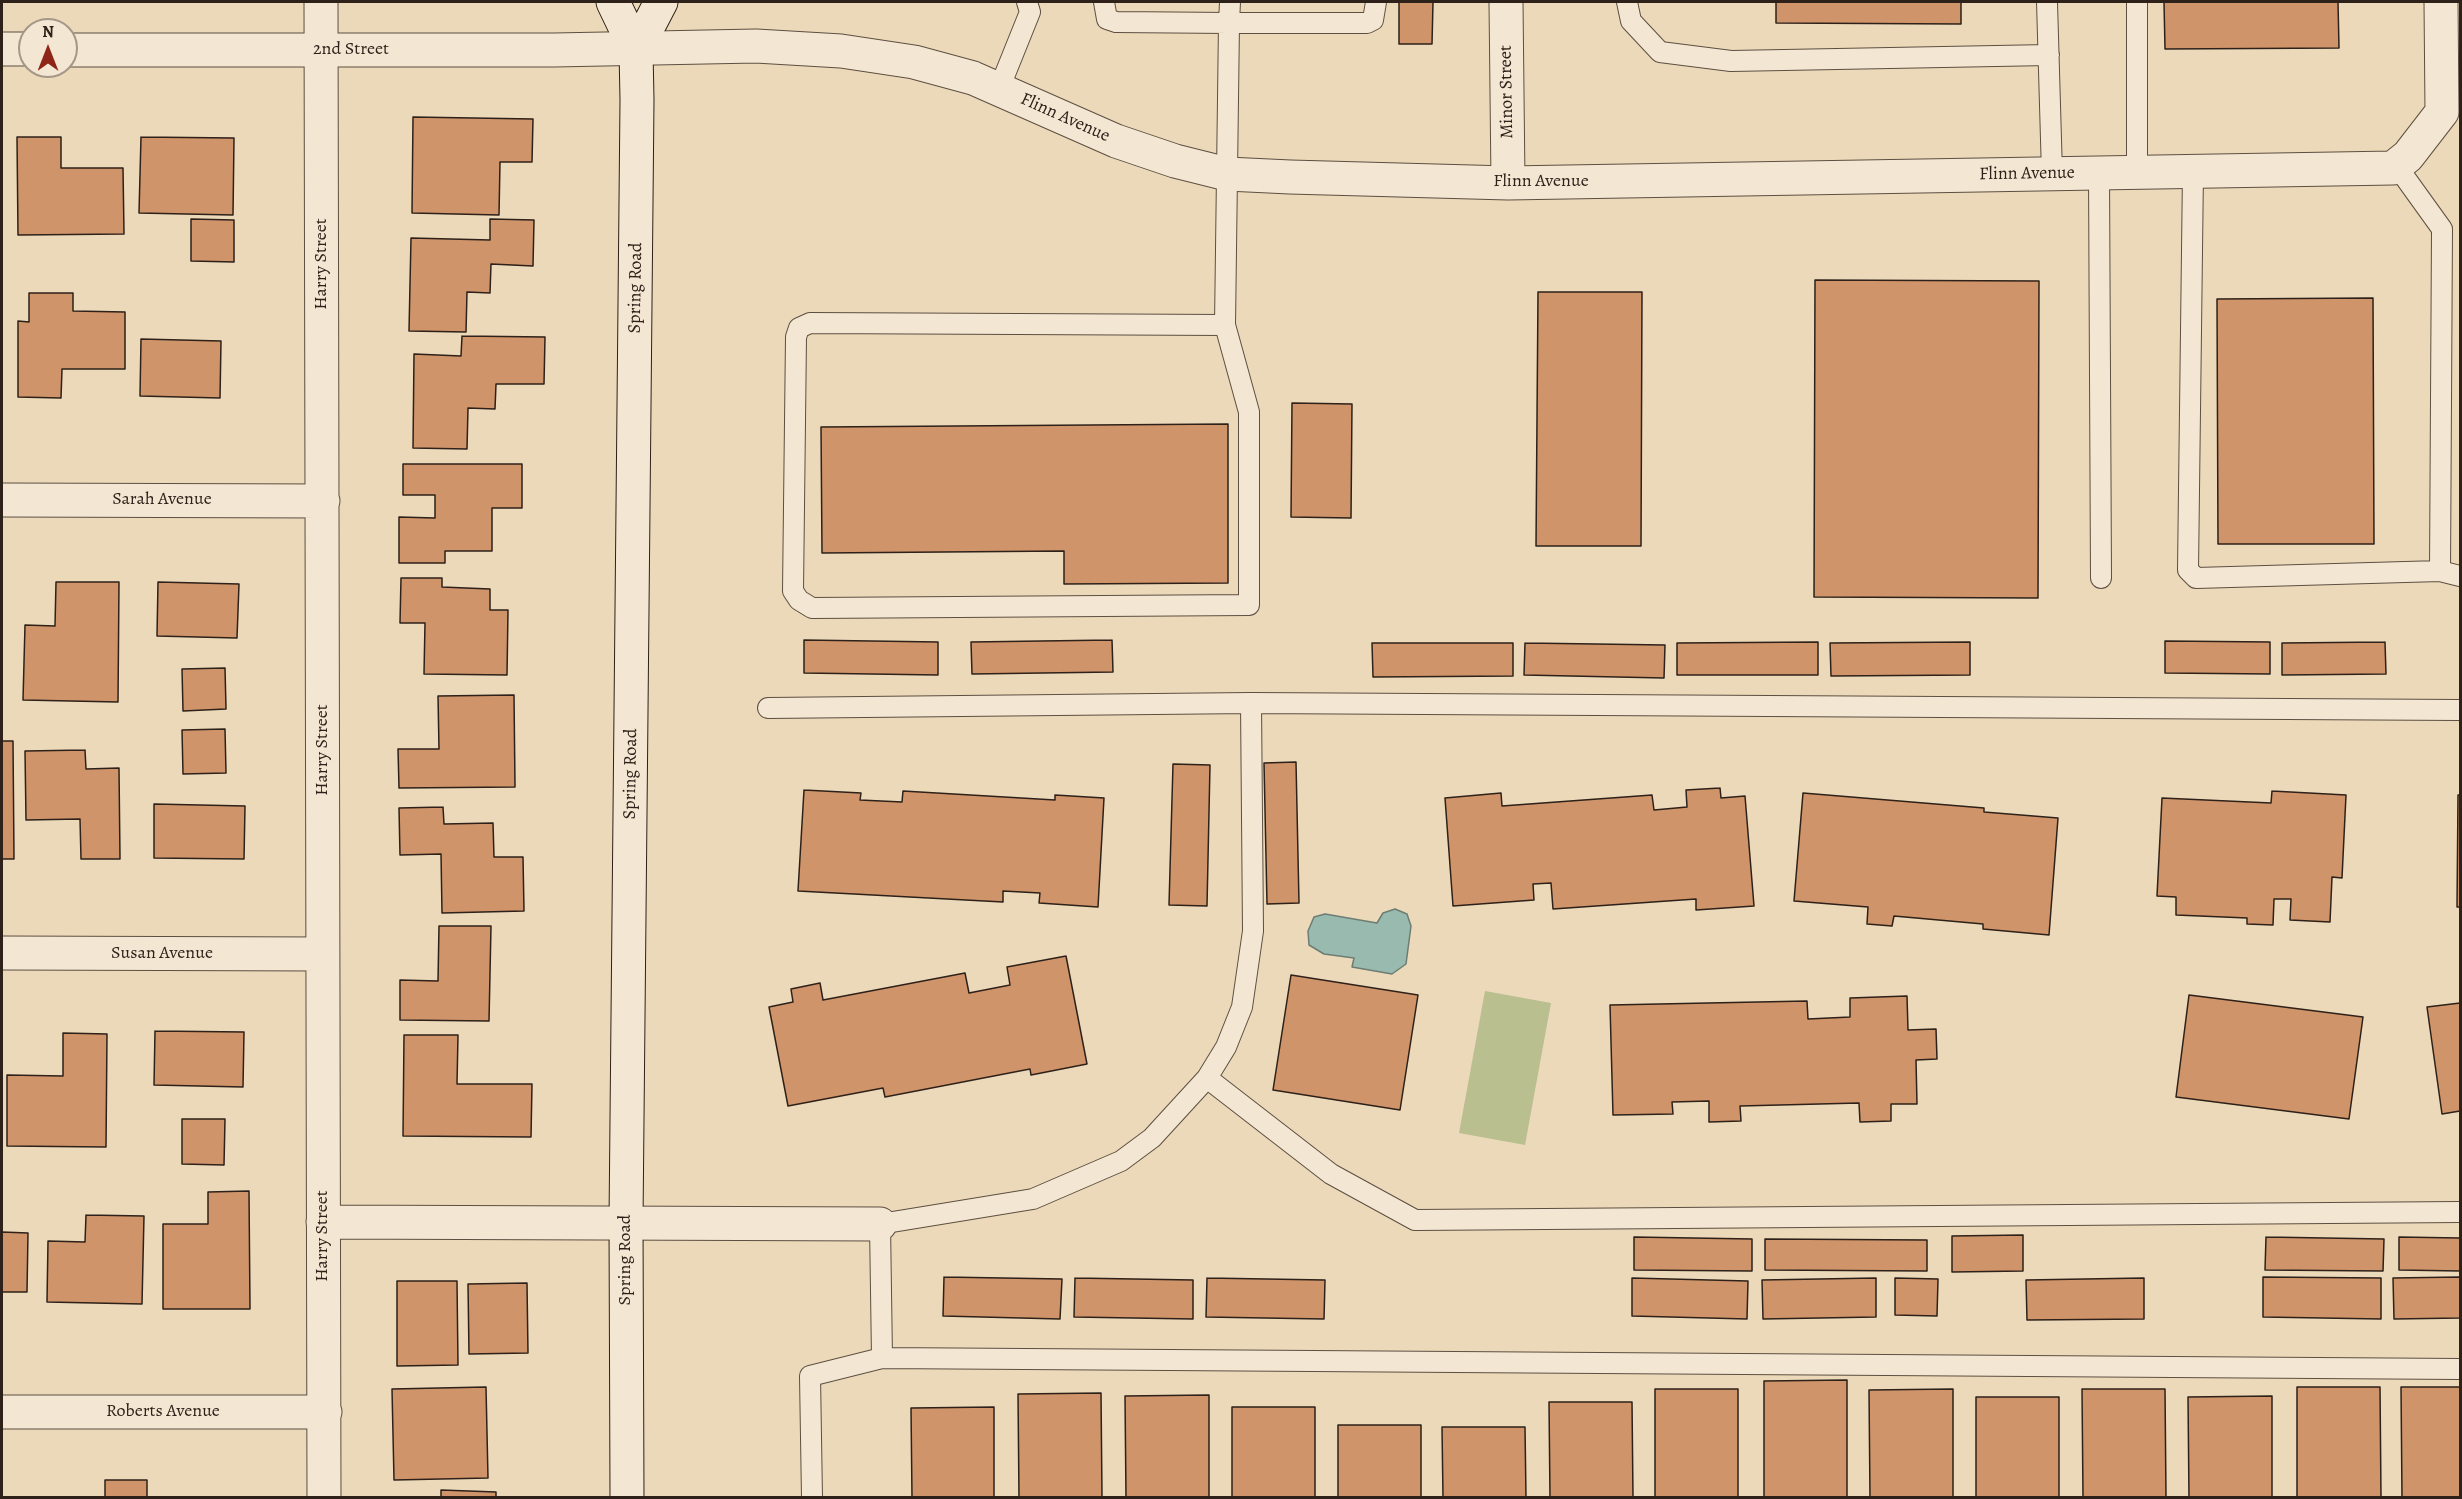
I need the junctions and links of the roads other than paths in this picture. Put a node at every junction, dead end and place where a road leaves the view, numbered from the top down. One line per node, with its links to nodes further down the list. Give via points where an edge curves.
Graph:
1 (321, 2): 17 (street, Harry Street)
2 (613, 2): 18 (street, Spring Road)
3 (661, 2): 18 (street, Spring Road)
4 (1028, 2): 20 (lane, via 1029,12)
5 (1104, 2): 13 (lane, via 1107,19 1116,22)
6 (1230, 2): 13 (lane)
7 (1376, 2): 13 (lane, via 1373,20 1367,22)
8 (1506, 2): 28 (street, Minor Street)
9 (1627, 2): 19 (lane, via 1630,21 1660,52 1707,58 1731,61)
10 (2047, 2): 19 (lane)
11 (2138, 2): 24 (lane)
12 (2441, 2): 21 (street)
13 (1230, 22): 26 (lane)
14 (2, 49): 15 (street)
15 (18, 50)
16 (78, 50): 17 (street, 2nd Street)
17 (321, 50): 18 (street, 2nd Street); 32 (street, Harry Street)
18 (636, 50): 20 (street, Flinn Avenue, via 756,46 841,51 914,62); 43 (street, Spring Road)
19 (2049, 55): 27 (lane)
20 (999, 89): 26 (street, Flinn Avenue, via 1116,141)
21 (2451, 112): 22 (street)
22 (2396, 165): 23 (street, Flinn Avenue); 29 (lane)
23 (2193, 171): 24 (street, Flinn Avenue); 33 (lane, via 2188,570 2196,578)
24 (2137, 172): 25 (street, Flinn Avenue)
25 (2099, 173): 27 (street, Flinn Avenue); 35 (lane)
26 (1227, 174): 28 (street, Flinn Avenue); 30 (lane)
27 (2052, 174): 28 (street, Flinn Avenue)
28 (1508, 183)
29 (2451, 229): 33 (lane)
30 (1225, 325): 30 (lane, via 810,323 799,328 794,591 799,600 812,608 1249,606 1249,412)
31 (2, 500): 32 (street, Sarah Avenue)
32 (323, 501): 40 (street, Harry Street)
33 (2440, 571): 34 (lane)
34 (2460, 576)
35 (2101, 578)
36 (1251, 703): 37 (lane); 38 (lane); 41 (lane, via 1253,931 1242,1007 1226,1047)
37 (768, 708)
38 (2460, 710)
39 (2, 953): 40 (street, Susan Avenue)
40 (323, 954): 44 (street, Harry Street)
41 (1207, 1078): 42 (lane, via 1331,1174 1415,1220); 45 (lane, via 1152,1137 1121,1161 1033,1199)
42 (2460, 1212)
43 (626, 1221): 44 (street); 45 (street); 51 (street, Spring Road)
44 (322, 1222): 49 (street, Harry Street)
45 (880, 1224): 46 (lane)
46 (882, 1358): 47 (lane); 52 (lane, via 810,1376)
47 (2460, 1368)
48 (2, 1412): 49 (street, Roberts Avenue)
49 (325, 1412): 50 (street, Harry Street)
50 (324, 1497)
51 (627, 1497)
52 (812, 1497)

